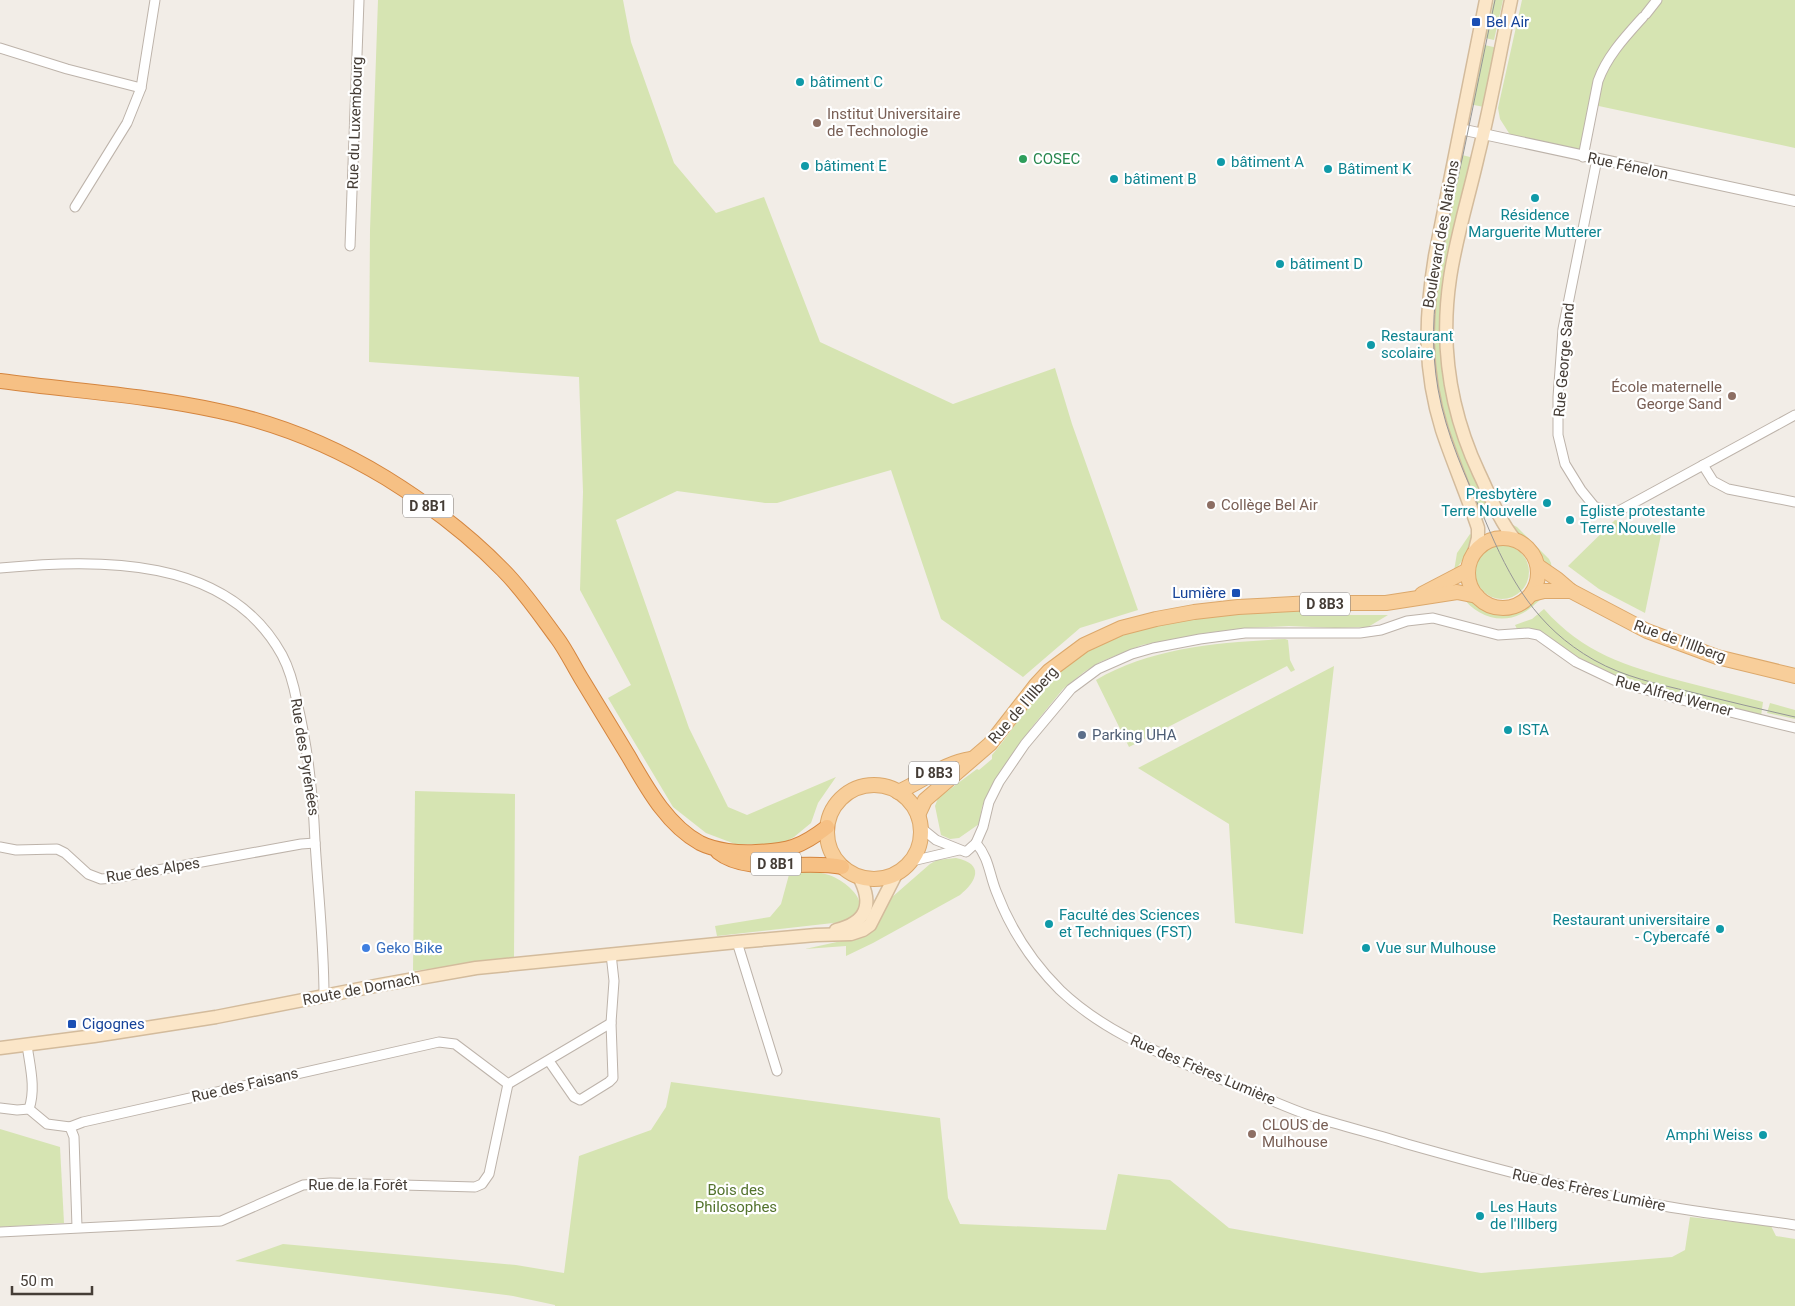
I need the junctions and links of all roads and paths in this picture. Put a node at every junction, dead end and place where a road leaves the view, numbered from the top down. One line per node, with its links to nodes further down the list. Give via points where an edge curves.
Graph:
1 (155, 0): 7 (street)
2 (359, 0): 14 (street, Rue du Luxembourg)
3 (1486, 0): 8 (main road, Boulevard des Nations)
4 (1511, 0): 9 (main road, Boulevard des Nations)
5 (1657, 0): 10 (street, via 1617,46 1601,71)
6 (0, 48): 7 (street)
7 (141, 88): 13 (street, via 127,123)
8 (1460, 129): 9 (street, Rue Fénelon); 20 (main road, Boulevard des Nations, via 1430,287 1426,340 1432,388 1442,428 1478,528)
9 (1483, 134): 10 (street, Rue Fénelon); 19 (main road, Boulevard des Nations, via 1450,276 1446,324 1448,366 1456,410 1471,455 1502,521)
10 (1584, 156): 11 (street, Rue Fénelon)
11 (1597, 160): 12 (street, Rue Fénelon); 17 (street, Rue George Sand, via 1563,329 1558,435 1565,464 1594,506 1617,512)
12 (1795, 202)
13 (75, 207)
14 (350, 246)
15 (0, 381): 37 (highway, D 8B1, via 166,401 221,411 308,439 385,477 438,512 505,571 559,640 659,805 692,838)
16 (1795, 415): 17 (street, Rue George Sand)
17 (1703, 465): 18 (street, via 1712,481 1728,490)
18 (1795, 502)
19 (1515, 540): 20 (main road, via 1493,539); 21 (main road, via 1530,550)
20 (1474, 553): 23 (main road)
21 (1538, 566): 24 (main road, Rue de l'Illberg); 25 (main road)
22 (0, 568): 34 (street, Rue des Pyrénées, via 56,564 143,567 205,586 246,609 271,636 292,680 312,788)
23 (1468, 570): 26 (main road, via 1470,584); 27 (main road, D 8B3)
24 (1571, 591): 25 (main road, Rue de l'Illberg); 28 (main road, Rue de l'Illberg, via 1667,640 1717,657)
25 (1532, 594): 26 (main road, via 1507,608 1494,607)
26 (1477, 596): 27 (main road, D 8B3, via 1457,592)
27 (1412, 599): 30 (main road, Rue de l'Illberg / D 8B3, via 1371,604 1312,603 1194,612 1100,636 1036,684 990,744)
28 (1795, 676)
29 (1795, 728): 35 (street, Rue Alfred Werner, via 1618,682 1576,662 1547,641 1528,633 1498,635 1433,618 1407,621 1368,632 1245,633 1200,639 1132,654 1081,680 1061,699 1000,782 989,802)
30 (971, 759): 31 (main road, D 8B3, via 949,765); 32 (main road, D 8B3, via 925,800)
31 (898, 792): 32 (main road, via 913,806); 33 (main road, via 880,785 856,788 835,805)
32 (919, 821): 38 (street, via 936,840); 39 (main road, via 920,840)
33 (827, 827): 37 (highway, D 8B1, via 802,844 782,850 746,852); 40 (main road, via 827,842)
34 (315, 843): 36 (street, Rue des Alpes, via 101,879 88,874 57,849); 46 (street, Rue des Pyrénées)
35 (976, 843): 38 (street); 56 (street, Rue des Frères Lumière, via 984,853 996,892 1012,925 1045,974 1087,1014 1152,1050 1310,1116 1488,1167 1654,1204)
36 (0, 847)
37 (713, 848): 40 (highway, D 8B1, via 725,857 759,865)
38 (962, 851): 39 (street)
39 (912, 860): 41 (main road)
40 (842, 867): 42 (main road)
41 (896, 874): 42 (main road, via 878,879); 43 (main road, via 870,925 851,934)
42 (860, 877): 43 (main road, via 867,895 862,917 846,928)
43 (816, 935): 44 (main road, Route de Dornach)
44 (737, 942): 45 (main road, Route de Dornach); 51 (street)
45 (611, 954): 46 (main road, Route de Dornach, via 476,968); 47 (street, via 614,981)
46 (324, 996): 48 (main road, Route de Dornach, via 216,1017)
47 (611, 1023): 50 (street); 50 (street, via 613,1078 580,1100 574,1098)
48 (27, 1045): 49 (main road, Route de Dornach); 54 (street, via 33,1086)
49 (0, 1048)
50 (549, 1061): 52 (street)
51 (777, 1071)
52 (508, 1084): 55 (street, Rue des Faisans, via 456,1044 439,1042); 57 (street, Rue de la Forêt, via 489,1174 482,1184 475,1187 303,1185 221,1221)
53 (0, 1108): 54 (street)
54 (29, 1109): 55 (street, via 47,1124)
55 (70, 1127): 57 (street, via 74,1136)
56 (1795, 1225)
57 (77, 1227): 58 (street, Rue de la Forêt)
58 (0, 1232)

